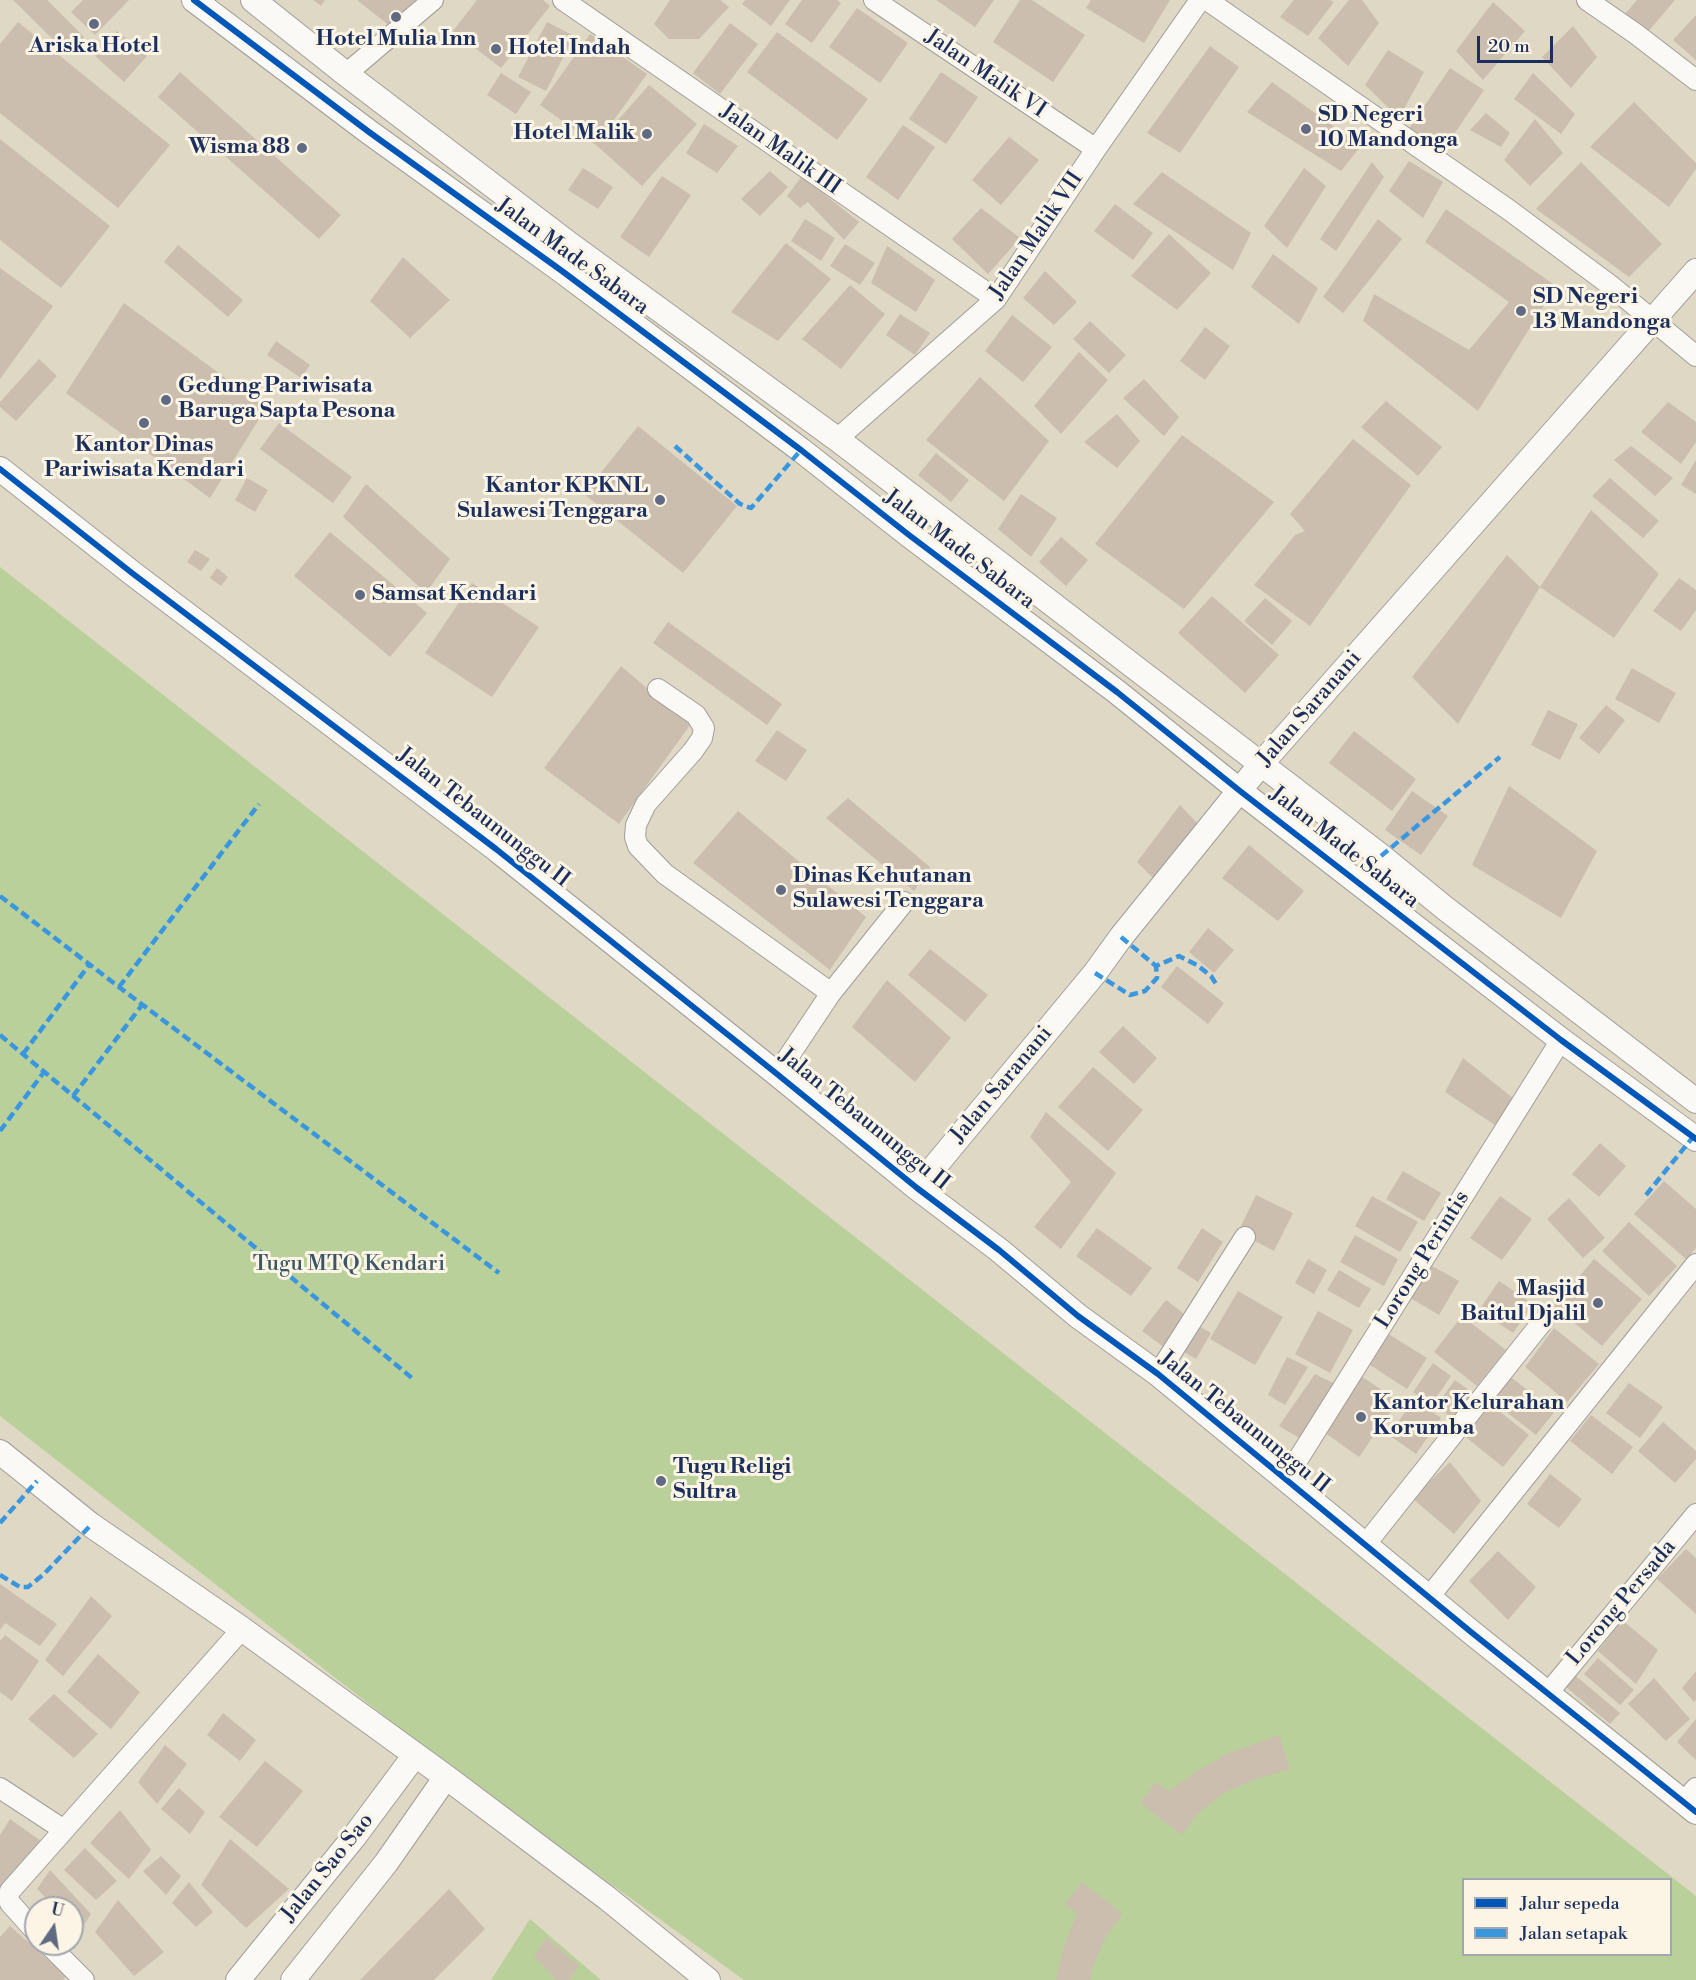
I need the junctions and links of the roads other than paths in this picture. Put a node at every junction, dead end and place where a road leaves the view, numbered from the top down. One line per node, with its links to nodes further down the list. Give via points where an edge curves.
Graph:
1 (194, 0): 20 (street, Jalan Made Sabara, via 801,450)
2 (253, 0): 9 (street, Jalan Made Sabara)
3 (433, 0): 9 (street)
4 (563, 0): 13 (street, Jalan Malik III)
5 (874, 0): 11 (street, Jalan Malik VI)
6 (1200, 0): 11 (street, Jalan Malik VII)
7 (1208, 0): 14 (street, via 1509,210)
8 (1587, 0): 10 (street)
9 (346, 74): 16 (street, Jalan Made Sabara, via 568,243)
10 (1696, 80)
11 (1096, 149): 13 (street, Jalan Malik VII)
12 (1696, 271): 14 (street, Jalan Saranani)
13 (996, 299): 16 (street, Jalan Malik VII)
14 (1653, 321): 15 (street); 19 (street, Jalan Saranani)
15 (1696, 356)
16 (837, 439): 19 (street, Jalan Made Sabara)
17 (0, 469): 24 (street, Jalan Tebaununggu II, via 496,849)
18 (658, 689): 22 (street, via 696,716 704,728 693,750 646,804 636,825 638,846 665,874)
19 (1261, 764): 20 (street, Jalan Saranani); 25 (street, Jalan Made Sabara)
20 (1240, 791): 23 (street, Jalan Made Sabara); 27 (street, Jalan Saranani)
21 (904, 902): 22 (street)
22 (831, 993): 24 (street)
23 (1561, 1040): 26 (street, Jalan Made Sabara); 33 (street, Lorong Perintis)
24 (777, 1074): 27 (street, Jalan Tebaununggu II)
25 (1696, 1101)
26 (1696, 1139)
27 (917, 1188): 31 (street, Jalan Tebaununggu II)
28 (1245, 1238): 31 (street)
29 (1696, 1264): 36 (street)
30 (1543, 1322): 35 (street)
31 (1158, 1374): 33 (street, Jalan Tebaununggu II)
32 (0, 1452): 37 (street, via 92,1524)
33 (1285, 1480): 35 (street, Jalan Tebaununggu II)
34 (1696, 1514): 38 (street, Lorong Persada)
35 (1365, 1545): 36 (street, Jalan Tebaununggu II)
36 (1429, 1597): 38 (street, Jalan Tebaununggu II)
37 (242, 1629): 39 (street); 43 (street)
38 (1548, 1693): 42 (street, Jalan Tebaununggu II)
39 (416, 1755): 40 (street); 47 (street, Jalan Sao Sao)
40 (446, 1777): 48 (street, Jalan Sao Sao, via 402,1841); 49 (street)
41 (0, 1788): 43 (street)
42 (1692, 1800)
43 (64, 1830): 44 (street, via 8,1894 10,1904)
44 (24, 1919)
45 (60, 1956): 46 (street)
46 (84, 1980)
47 (238, 1980)
48 (293, 1980)
49 (708, 1980)

